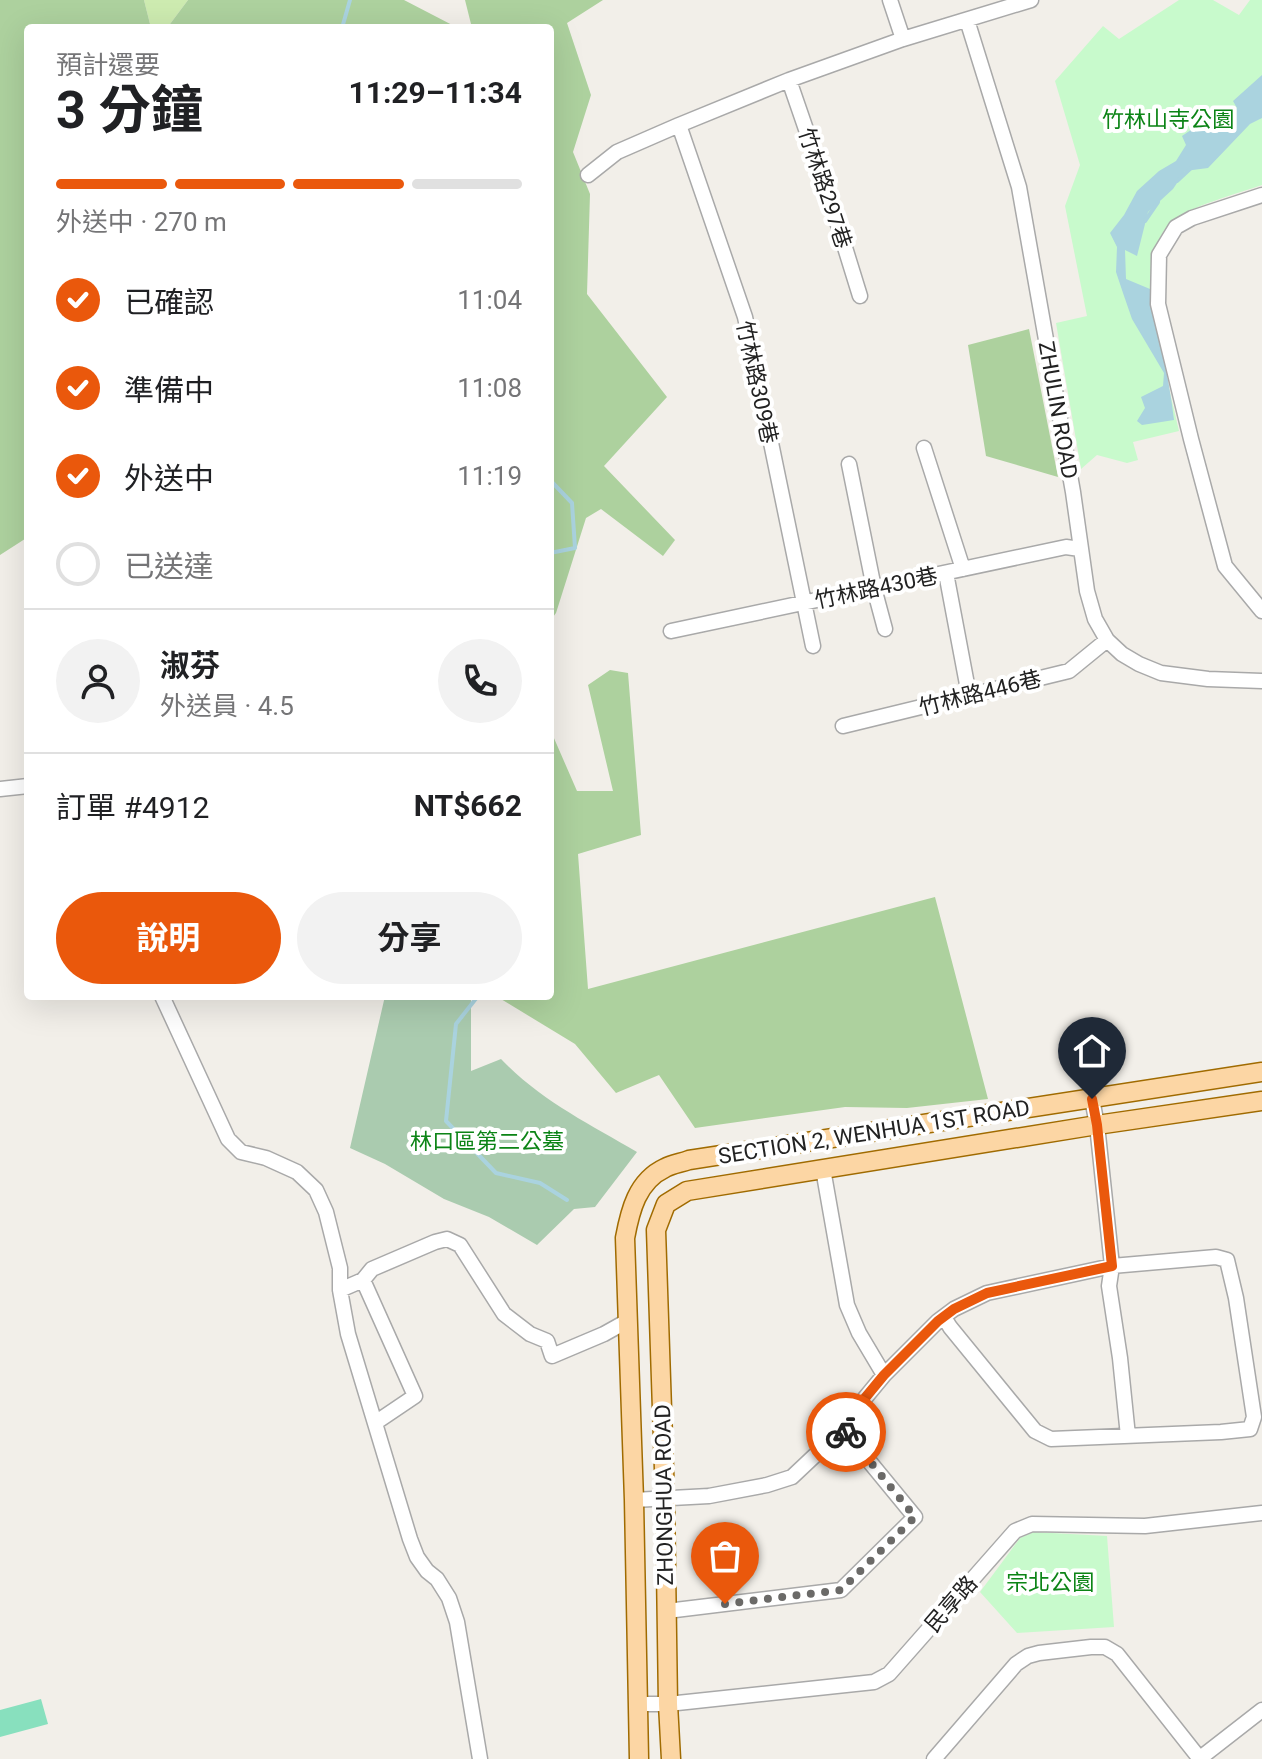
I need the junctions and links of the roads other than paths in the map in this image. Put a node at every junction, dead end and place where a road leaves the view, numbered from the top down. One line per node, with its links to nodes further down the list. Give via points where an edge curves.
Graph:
1 (890, 0): 5 (street)
2 (1031, 0): 3 (street)
3 (1012, 3): 4 (street)
4 (967, 20): 5 (street); 13 (street, ZHULIN ROAD, via 1019,187)
5 (903, 39): 6 (street)
6 (789, 80): 7 (street); 10 (street, 竹林路297巷)
7 (679, 125): 8 (street, via 617,152); 17 (street, 竹林路309巷, via 745,317)
8 (588, 175)
9 (1262, 195): 18 (street, via 1176,227 1159,255 1158,304 1225,566)
10 (860, 296)
11 (924, 448): 14 (street)
12 (849, 464): 16 (street)
13 (1080, 549): 14 (street, 竹林路430巷, via 1066,547); 21 (street, ZHULIN ROAD, via 1095,619)
14 (963, 569): 15 (street, 竹林路430巷)
15 (946, 573): 16 (street, 竹林路430巷); 24 (street)
16 (874, 588): 17 (street, 竹林路430巷); 19 (street)
17 (804, 603): 20 (street, 竹林路430巷); 22 (street, 竹林路309巷)
18 (1262, 611)
19 (885, 629)
20 (671, 631)
21 (1107, 640): 23 (street, ZHULIN ROAD, via 1122,654 1161,673); 24 (street, 竹林路446巷, via 1069,671)
22 (813, 646)
23 (1262, 681)
24 (969, 695): 25 (street, 竹林路446巷)
25 (843, 726)
26 (24, 786): 27 (street)
27 (0, 789)
28 (164, 1000): 38 (street, via 228,1139 241,1152 297,1172 316,1190 340,1268)
29 (1262, 1072): 30 (main road, SECTION 2, WENHUA 1ST ROAD)
30 (1092, 1099): 32 (street); 35 (main road, SECTION 2, WENHUA 1ST ROAD, via 689,1160 662,1169 641,1188)
31 (1262, 1101): 32 (main road, SECTION 2, WENHUA 1ST ROAD)
32 (1097, 1125): 33 (main road, SECTION 2, WENHUA 1ST ROAD); 36 (street)
33 (823, 1169): 34 (main road, SECTION 2, WENHUA 1ST ROAD, via 687,1191 666,1204); 41 (street, via 847,1305)
34 (656, 1230): 45 (main road, ZHONGHUA ROAD)
35 (625, 1238): 40 (main road, ZHONGHUA ROAD)
36 (1112, 1266): 39 (street, via 987,1293); 44 (street, via 1109,1286); 44 (street, via 1227,1260 1254,1417 1250,1429)
37 (363, 1280): 38 (street); 40 (street, via 372,1269 447,1239 460,1245 504,1314 547,1341 552,1356); 42 (street, via 415,1396)
38 (340, 1290): 42 (street)
39 (944, 1317): 41 (street); 44 (street, via 1035,1431 1051,1439)
40 (629, 1320): 46 (main road, ZHONGHUA ROAD)
41 (884, 1375): 43 (street)
42 (375, 1423): 52 (street, via 413,1548 449,1598 457,1622)
43 (841, 1427): 45 (street, via 792,1477 730,1493); 48 (street, via 915,1517 841,1590)
44 (1128, 1436)
45 (665, 1499): 46 (street); 48 (main road, ZHONGHUA ROAD)
46 (634, 1500): 49 (main road, ZHONGHUA ROAD)
47 (1262, 1513): 50 (street, 民享路, via 1145,1526 1032,1524 1015,1531 889,1674 874,1682)
48 (667, 1611): 50 (main road, ZHONGHUA ROAD)
49 (639, 1704): 50 (street, 民享路); 53 (main road, ZHONGHUA ROAD)
50 (668, 1704): 54 (main road, ZHONGHUA ROAD)
51 (1262, 1710): 56 (street)
52 (480, 1759)
53 (639, 1759)
54 (671, 1759)
55 (932, 1759): 56 (street, via 1028,1656 1105,1647 1117,1654)
56 (1199, 1759)

